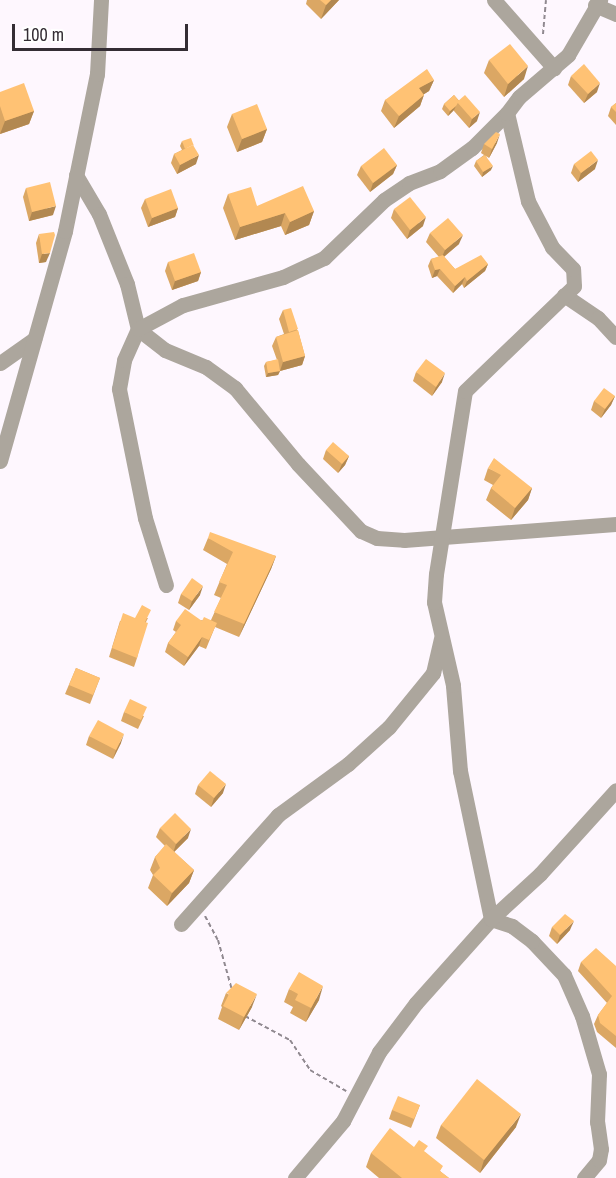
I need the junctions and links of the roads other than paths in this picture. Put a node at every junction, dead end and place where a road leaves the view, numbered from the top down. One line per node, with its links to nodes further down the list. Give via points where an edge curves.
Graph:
1 (101, 0): 7 (street, via 97,74)
2 (494, 0): 5 (street)
3 (597, 3): 4 (street); 5 (street, via 568,55)
4 (616, 14)
5 (554, 68): 6 (street, via 519,97)
6 (507, 113): 8 (street, via 528,201 552,247 573,269 574,286); 9 (street, via 472,148 440,171 409,183 384,200 324,258 283,277 183,305)
7 (76, 175): 9 (street, via 99,214 127,284); 11 (street, via 65,231)
8 (564, 295): 10 (street); 15 (street, via 465,391)
9 (138, 329): 15 (street, via 165,350 206,367 235,388 361,531 377,538); 16 (street, via 120,370 119,389 145,518)
10 (615, 333)
11 (34, 339): 12 (street); 13 (street)
12 (0, 363)
13 (0, 460)
14 (616, 524): 15 (street)
15 (441, 538): 17 (street, via 434,602)
16 (166, 585)
17 (442, 637): 19 (street, via 453,685 469,828); 20 (street, via 433,673 389,727 348,764 278,815)
18 (616, 790): 19 (street, via 546,868)
19 (491, 919): 21 (street, via 416,1003 379,1052 343,1121); 22 (street, via 512,926 556,966 582,1016 598,1074 601,1149 599,1160)
20 (181, 924)
21 (295, 1178)
22 (584, 1178)

